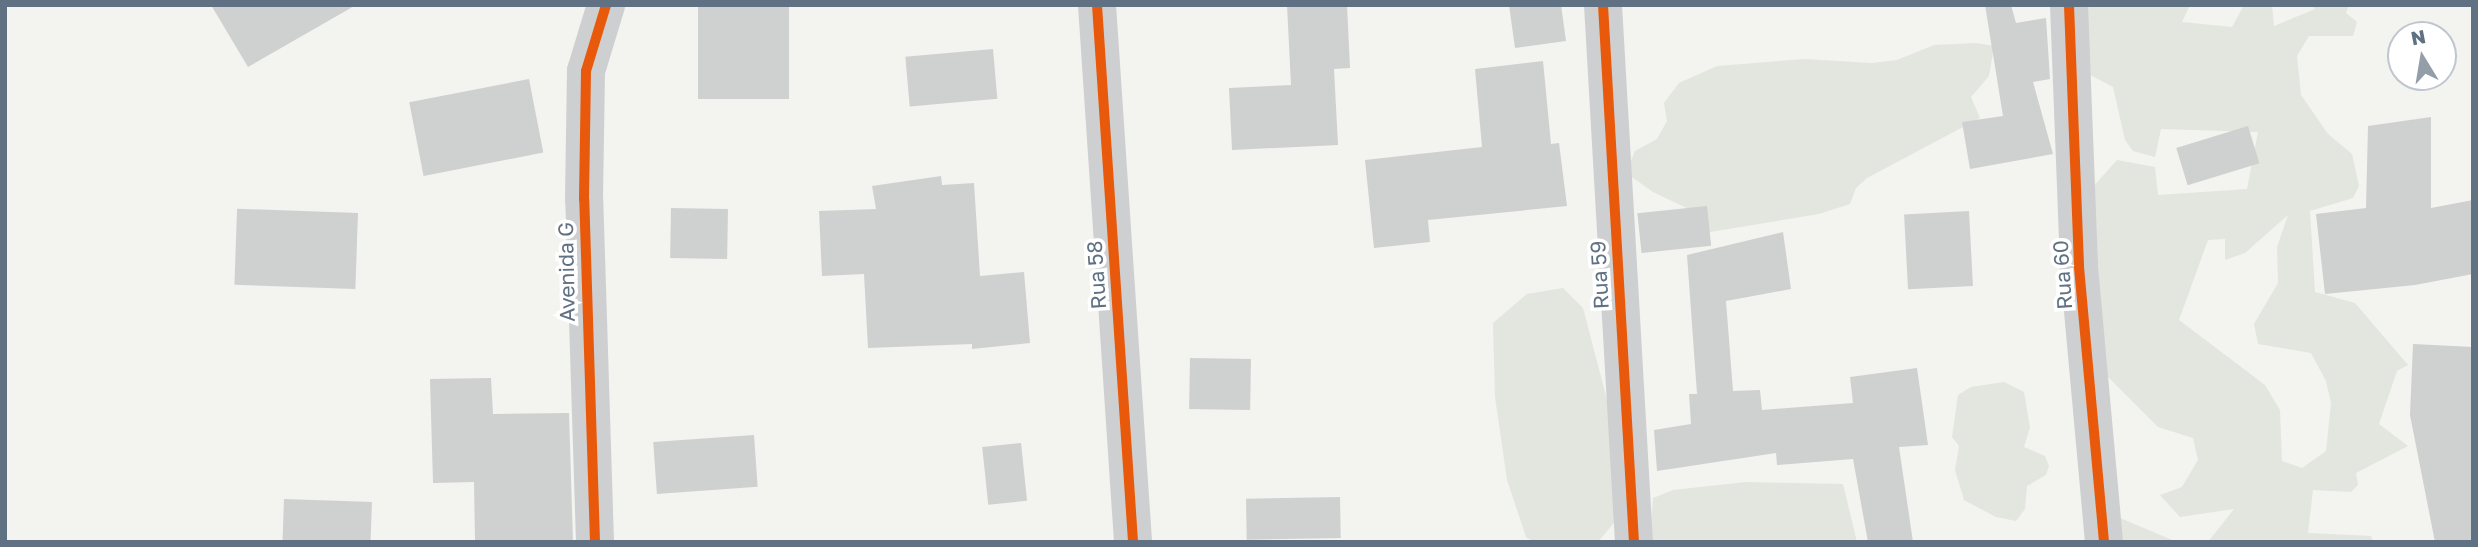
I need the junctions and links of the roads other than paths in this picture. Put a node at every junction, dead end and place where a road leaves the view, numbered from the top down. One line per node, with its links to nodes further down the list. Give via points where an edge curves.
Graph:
1 (606, 5): 5 (street, Avenida G, via 586,71 587,366)
2 (1097, 5): 6 (street, Rua 58)
3 (1603, 5): 7 (street, Rua 59)
4 (2069, 5): 8 (street, Rua 60, via 2079,267)
5 (595, 542)
6 (1133, 542)
7 (1634, 542)
8 (2104, 542)

